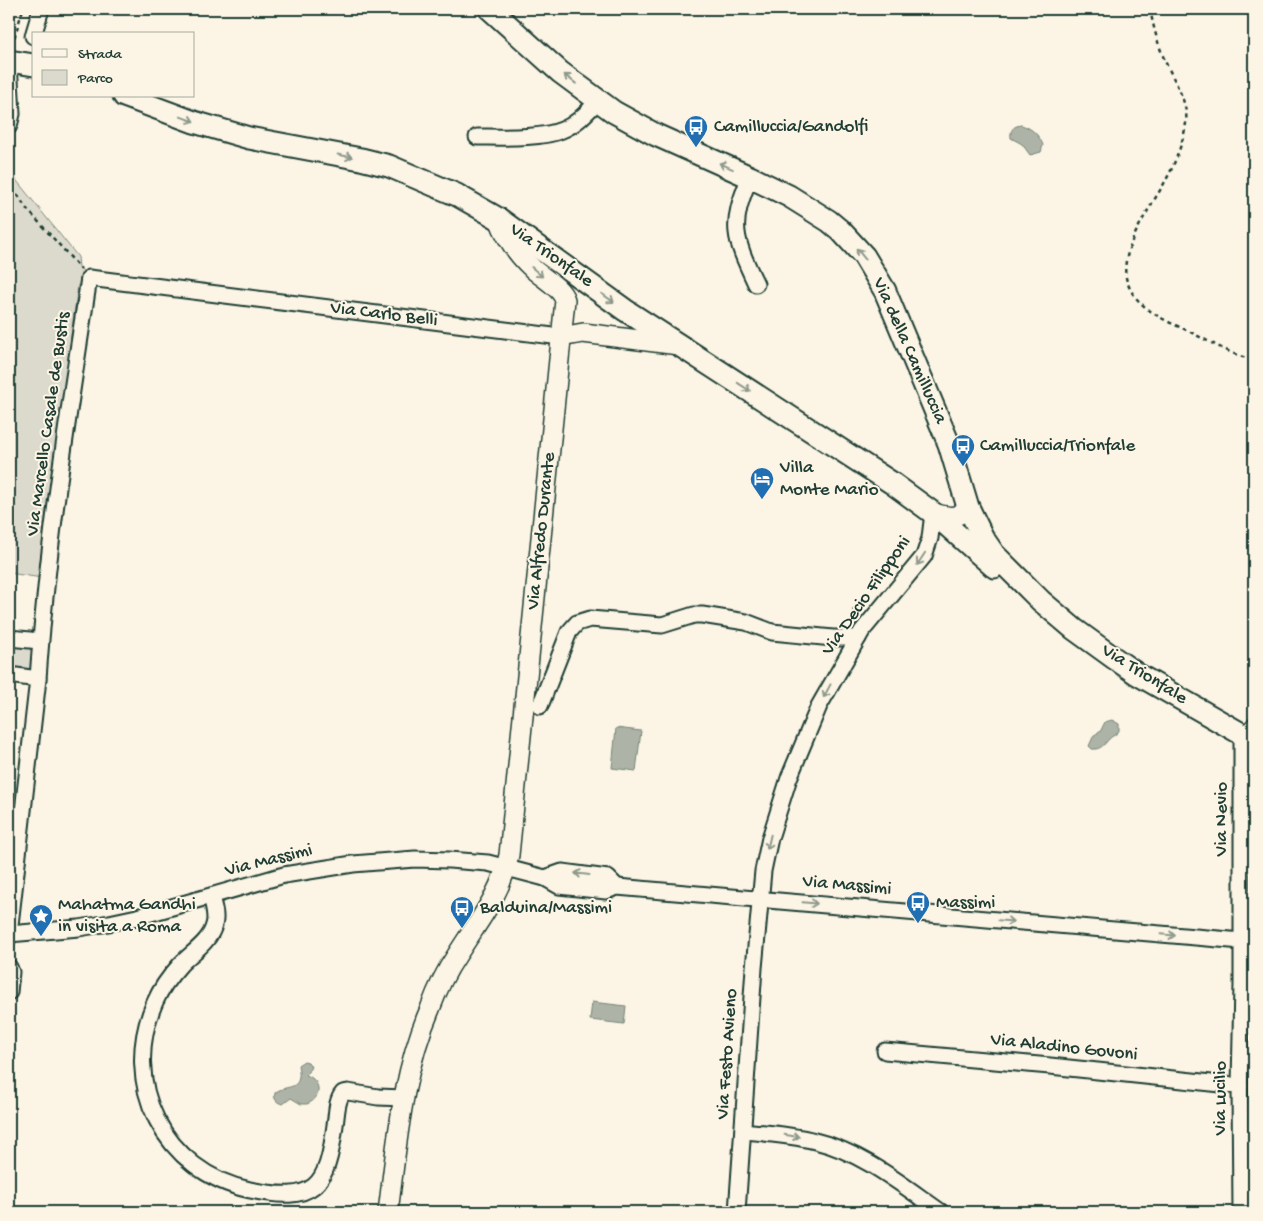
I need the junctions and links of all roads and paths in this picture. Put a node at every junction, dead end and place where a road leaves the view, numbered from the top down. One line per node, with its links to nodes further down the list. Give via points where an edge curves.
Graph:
1 (23, 9): 6 (path)
2 (41, 9): 5 (street)
3 (490, 9): 9 (main road, Via della Camilluccia, one-way to 3, via 537,53)
4 (1150, 9): 19 (path, via 1163,57 1187,112 1186,125 1168,178 1133,239 1126,258 1127,283 1135,298 1172,324 1240,357)
5 (34, 32)
6 (9, 57): 7 (main road); 10 (street, via 12,114)
7 (32, 65)
8 (129, 98): 14 (main road, Via Trionfale, one-way to 14, via 249,138 389,166 443,189)
9 (598, 101): 11 (street, via 577,122 557,132); 12 (main road, Via della Camilluccia, one-way to 9, via 656,135)
10 (9, 126)
11 (477, 137)
12 (750, 177): 16 (street, via 738,208 736,226 738,243); 20 (main road, Via della Camilluccia, one-way to 12, via 949,444 890,301 872,269 829,221)
13 (9, 182): 15 (path, via 26,208)
14 (498, 220): 17 (street, Via Alfredo Durante, one-way to 17, via 517,252 565,298); 18 (main road, Via Trionfale, one-way to 18)
15 (89, 278): 17 (street, Via Carlo Belli); 27 (street, Via Marcello Casale de Bustis)
16 (756, 284)
17 (561, 337): 18 (street, Via Carlo Belli, via 583,333); 32 (street, Via Alfredo Durante)
18 (679, 345): 21 (main road, Via Trionfale, one-way to 21)
19 (1254, 359)
20 (968, 507): 21 (street, Via Trionfale, via 956,517); 22 (main road, Via Trionfale, via 989,548)
21 (933, 512): 22 (main road, Via Trionfale, via 984,560); 26 (street, Via Decio Filipponi, one-way to 26, via 924,556)
22 (1041, 601): 31 (main road, Via Trionfale, via 1126,667)
23 (867, 610): 24 (path, via 858,604)
24 (853, 611)
25 (9, 638): 27 (street)
26 (858, 638): 30 (street, via 772,632 746,622 702,615 662,625 590,619 578,623 569,632); 34 (street, Via Decio Filipponi, one-way to 34, via 819,706 789,778 770,838)
27 (40, 641): 29 (street, Via Marcello Casale de Bustis)
28 (9, 675): 29 (street)
29 (38, 679): 35 (street, Via Marcello Casale de Bustis)
30 (540, 706)
31 (1250, 731): 37 (street, Via Nevio)
32 (506, 868): 33 (street, Via Massimi, via 474,861 414,859 353,864 284,875); 34 (street, Via Massimi, via 544,878 559,886 606,891 617,887); 42 (street, Via Alfredo Durante, via 494,900 457,954 430,1008 412,1061)
33 (211, 896): 35 (street, Via Massimi, via 109,923); 42 (street, via 215,914 212,933 163,987 149,1016 144,1045 144,1080 152,1111 183,1156 199,1170 232,1185 281,1195 301,1193 316,1186 325,1173 338,1101 343,1093)
34 (761, 899): 37 (street, Via Massimi, one-way to 37); 43 (street, Via Festo Avieno)
35 (9, 934): 36 (street)
36 (9, 938)
37 (1242, 941): 41 (street, Via Lucilio)
38 (9, 967): 39 (street)
39 (9, 992)
40 (884, 1051): 41 (street, Via Aladino Govoni)
41 (1240, 1086): 47 (street, Via Lucilio)
42 (404, 1098): 44 (street, Via Alfredo Durante)
43 (743, 1131): 45 (street, Via Festo Avieno); 46 (street, one-way to 46, via 800,1137 830,1146 881,1171)
44 (388, 1212)
45 (737, 1212)
46 (941, 1212)
47 (1240, 1212)

